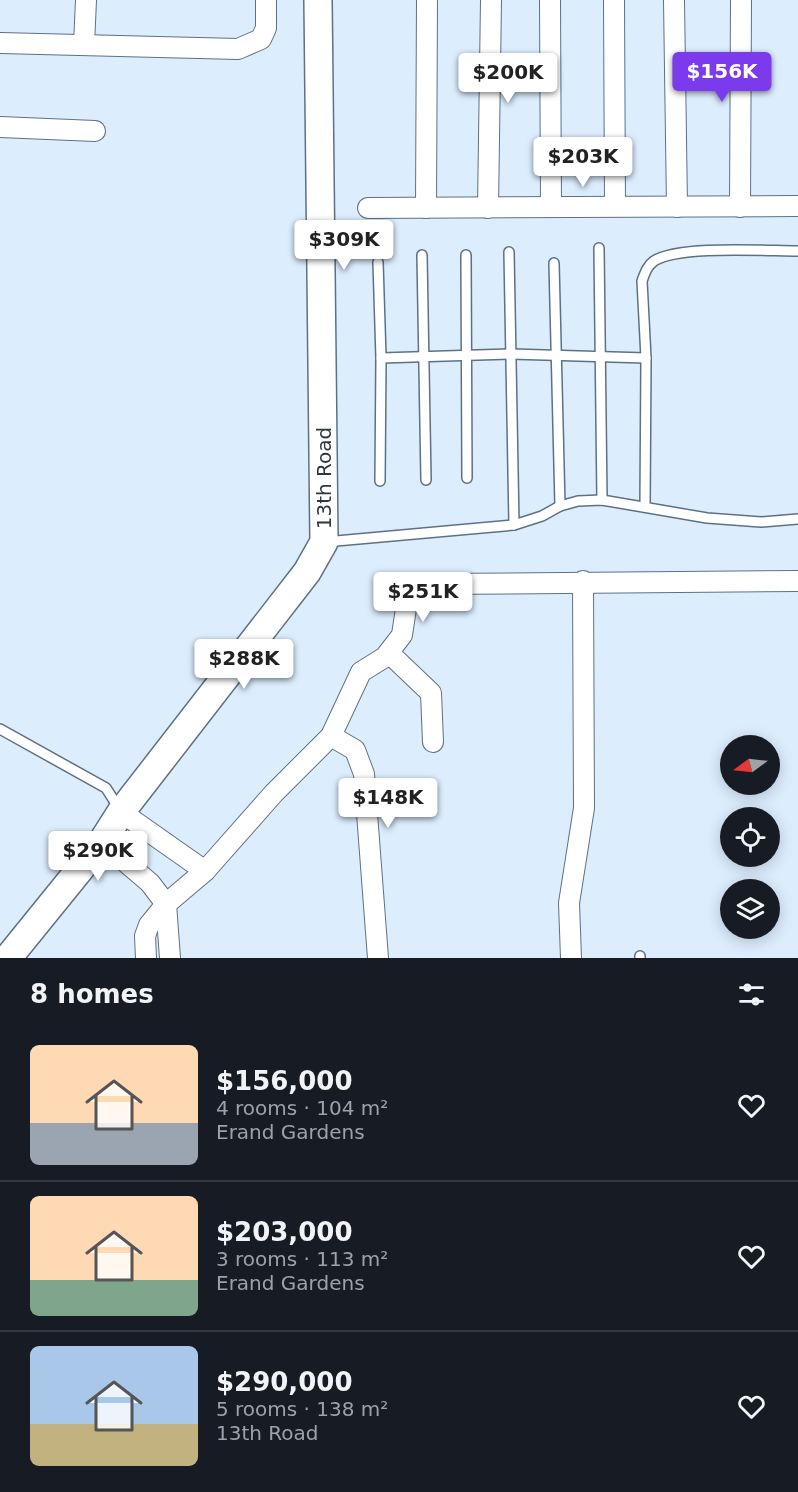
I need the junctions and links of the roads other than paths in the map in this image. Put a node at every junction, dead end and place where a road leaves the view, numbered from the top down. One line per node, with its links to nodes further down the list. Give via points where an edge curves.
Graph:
1 (86, 0): 11 (street)
2 (266, 0): 11 (street, via 267,28 261,39 238,49)
3 (318, 0): 44 (street, 13th Road)
4 (427, 0): 20 (street)
5 (491, 0): 21 (street)
6 (550, 0): 16 (street)
7 (614, 0): 14 (street)
8 (674, 0): 17 (street)
9 (741, 0): 18 (street)
10 (0, 44): 11 (street)
11 (84, 45)
12 (0, 127): 13 (street)
13 (94, 131)
14 (615, 206): 16 (street); 17 (street)
15 (798, 206): 18 (street)
16 (551, 207): 21 (street)
17 (677, 207): 18 (street)
18 (740, 207)
19 (368, 208): 20 (street)
20 (426, 208): 21 (street)
21 (488, 208)
22 (599, 248): 32 (lane)
23 (798, 251): 35 (lane, via 679,253 653,262 642,281)
24 (509, 252): 29 (lane)
25 (422, 255): 33 (lane)
26 (466, 255): 30 (lane)
27 (378, 262): 34 (lane)
28 (554, 263): 31 (lane)
29 (511, 354): 30 (lane); 31 (lane); 43 (lane)
30 (467, 355): 33 (lane); 36 (lane)
31 (556, 356): 32 (lane); 40 (lane)
32 (600, 356): 35 (lane); 39 (lane)
33 (424, 357): 34 (lane); 37 (lane)
34 (381, 358): 38 (lane)
35 (646, 358): 41 (lane)
36 (467, 478)
37 (426, 480)
38 (380, 481)
39 (602, 500): 40 (lane); 41 (lane)
40 (560, 506): 43 (lane)
41 (645, 506): 42 (lane, via 707,518 761,522)
42 (798, 519)
43 (514, 525): 44 (lane)
44 (324, 542): 51 (street, 13th Road, via 307,572)
45 (798, 581): 46 (street)
46 (583, 582): 47 (street, via 420,587 408,595 404,631); 59 (street, via 584,808 569,903)
47 (389, 653): 49 (street, via 361,672); 50 (street, via 431,693)
48 (0, 729): 51 (lane, via 106,788)
49 (331, 736): 53 (street); 58 (street, via 355,750 364,774)
50 (433, 742)
51 (121, 812): 52 (street, 13th Road); 53 (street)
52 (102, 842): 54 (street, via 150,883); 55 (street, 13th Road)
53 (205, 871): 54 (street)
54 (166, 904): 56 (street, via 146,930); 57 (street)
55 (8, 958)
56 (147, 958)
57 (170, 958)
58 (378, 958)
59 (571, 958)

